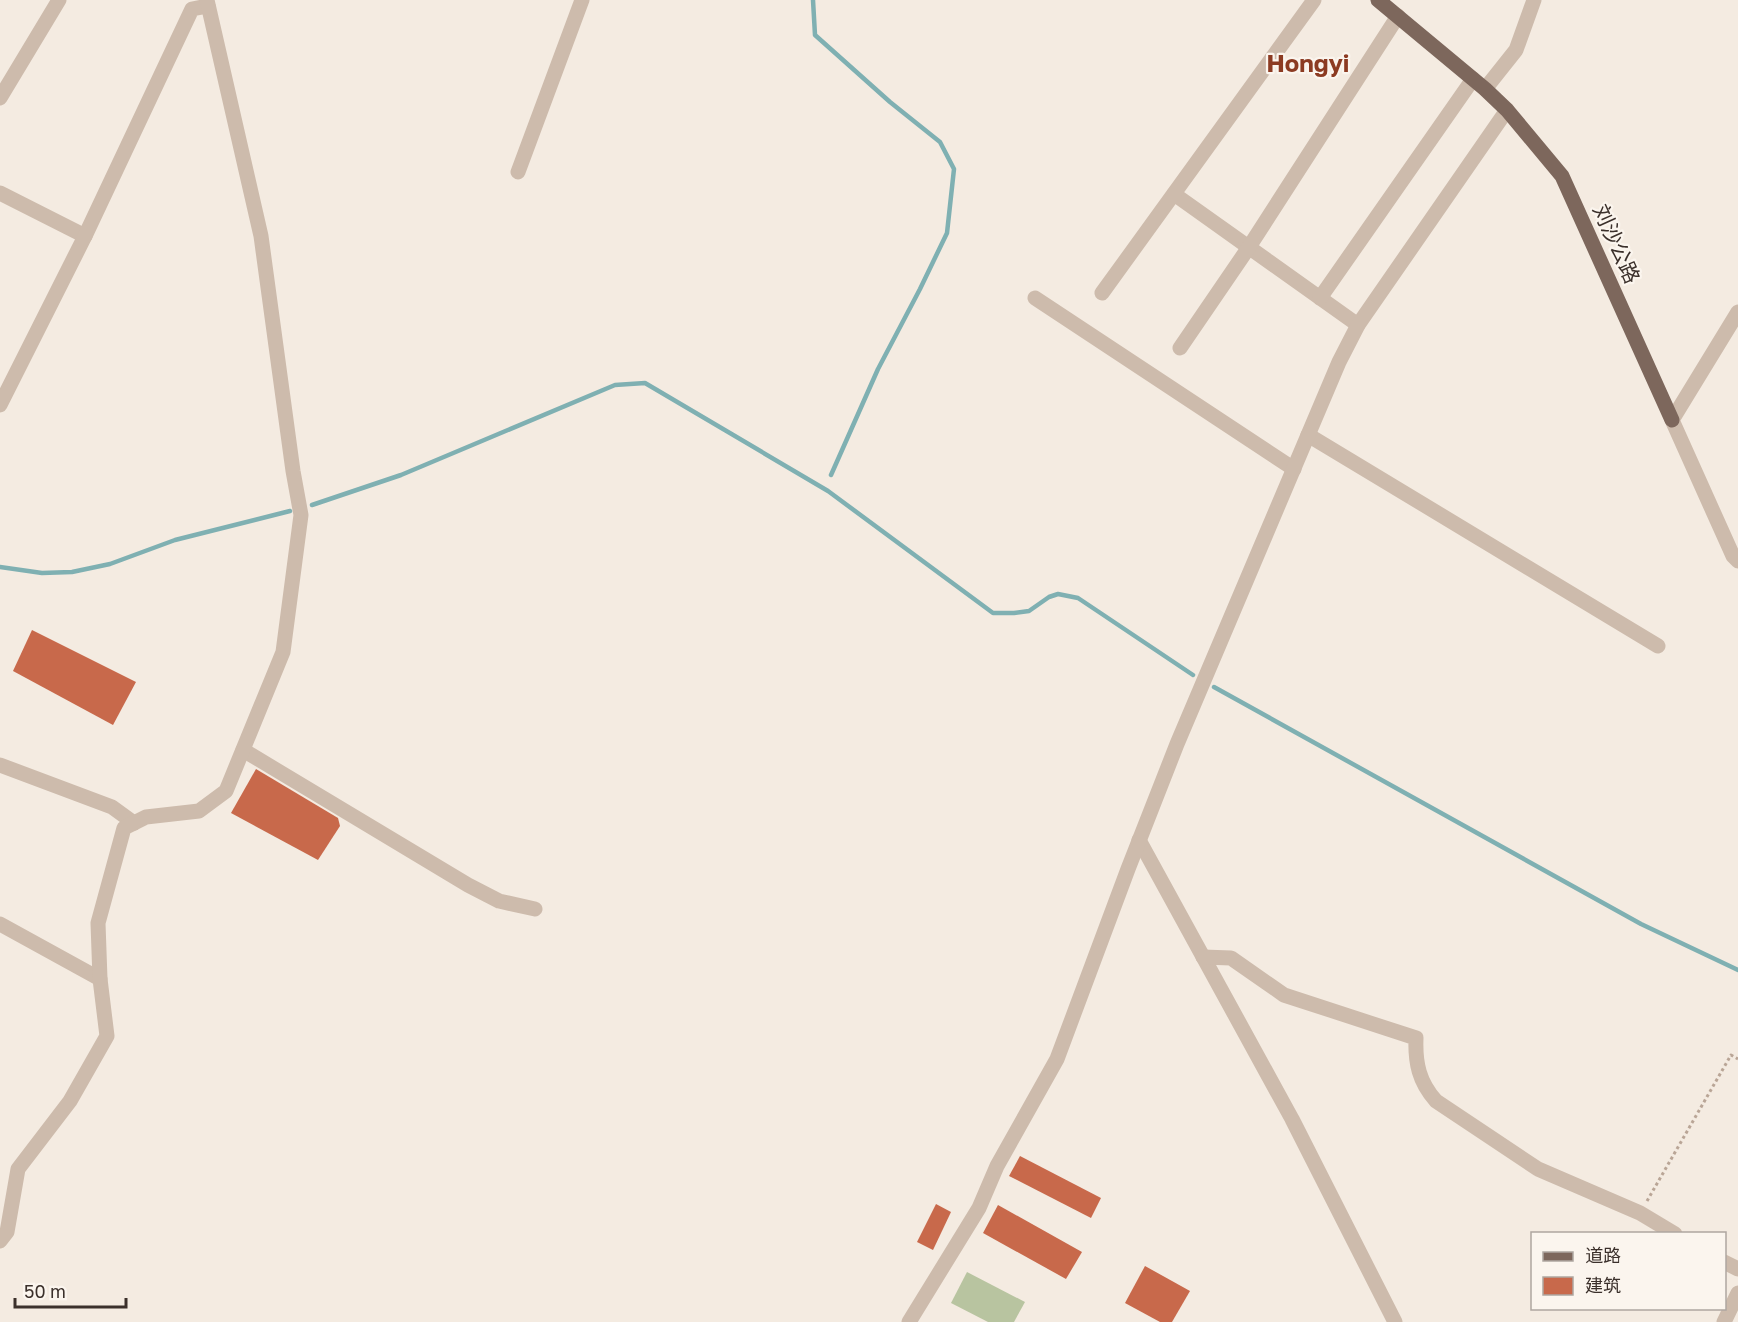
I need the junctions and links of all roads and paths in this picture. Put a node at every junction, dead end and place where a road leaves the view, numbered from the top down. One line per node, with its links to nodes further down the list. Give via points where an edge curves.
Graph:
1 (59, 0): 9 (street)
2 (582, 0): 11 (street)
3 (1314, 0): 13 (street)
4 (1378, 0): 7 (main road, 刘沙公路)
5 (1534, 0): 8 (street, via 1516,50)
6 (207, 3): 14 (street, via 192,9); 28 (street, via 261,236 301,516 283,652)
7 (1398, 16): 8 (main road, 刘沙公路); 15 (street)
8 (1479, 84): 10 (main road, 刘沙公路); 18 (street)
9 (0, 98)
10 (1507, 110): 20 (street); 23 (main road, 刘沙公路, via 1562,176)
11 (518, 172)
12 (0, 193): 14 (street)
13 (1174, 194): 15 (street); 16 (street)
14 (85, 236): 22 (street)
15 (1249, 247): 18 (street); 21 (street)
16 (1102, 293)
17 (1035, 298): 25 (street)
18 (1320, 298): 20 (street)
19 (1738, 312): 23 (street)
20 (1358, 325): 24 (street)
21 (1180, 348)
22 (0, 405)
23 (1672, 420): 26 (street, 刘沙公路)
24 (1308, 435): 25 (street); 27 (street)
25 (1293, 469): 31 (street)
26 (1738, 561)
27 (1658, 646)
28 (243, 750): 30 (street, via 226,791 199,811 146,817); 32 (street, via 468,885 499,901)
29 (0, 765): 30 (street, via 112,807)
30 (134, 823): 35 (street, via 124,828 98,923)
31 (1139, 840): 34 (street); 41 (street, via 1057,1059 997,1166 979,1208)
32 (535, 909)
33 (0, 924): 35 (street)
34 (1203, 957): 37 (street, via 1231,958 1284,995 1416,1038 1419,1075 1436,1101 1538,1169); 42 (street, via 1292,1119)
35 (100, 979): 39 (street, via 107,1036 70,1101 18,1169 7,1232)
36 (1738, 1059): 37 (path, via 1731,1055)
37 (1640, 1213): 38 (street)
38 (1673, 1232)
39 (0, 1241)
40 (1738, 1293): 43 (street)
41 (909, 1322)
42 (1395, 1322)
43 (1724, 1322)

